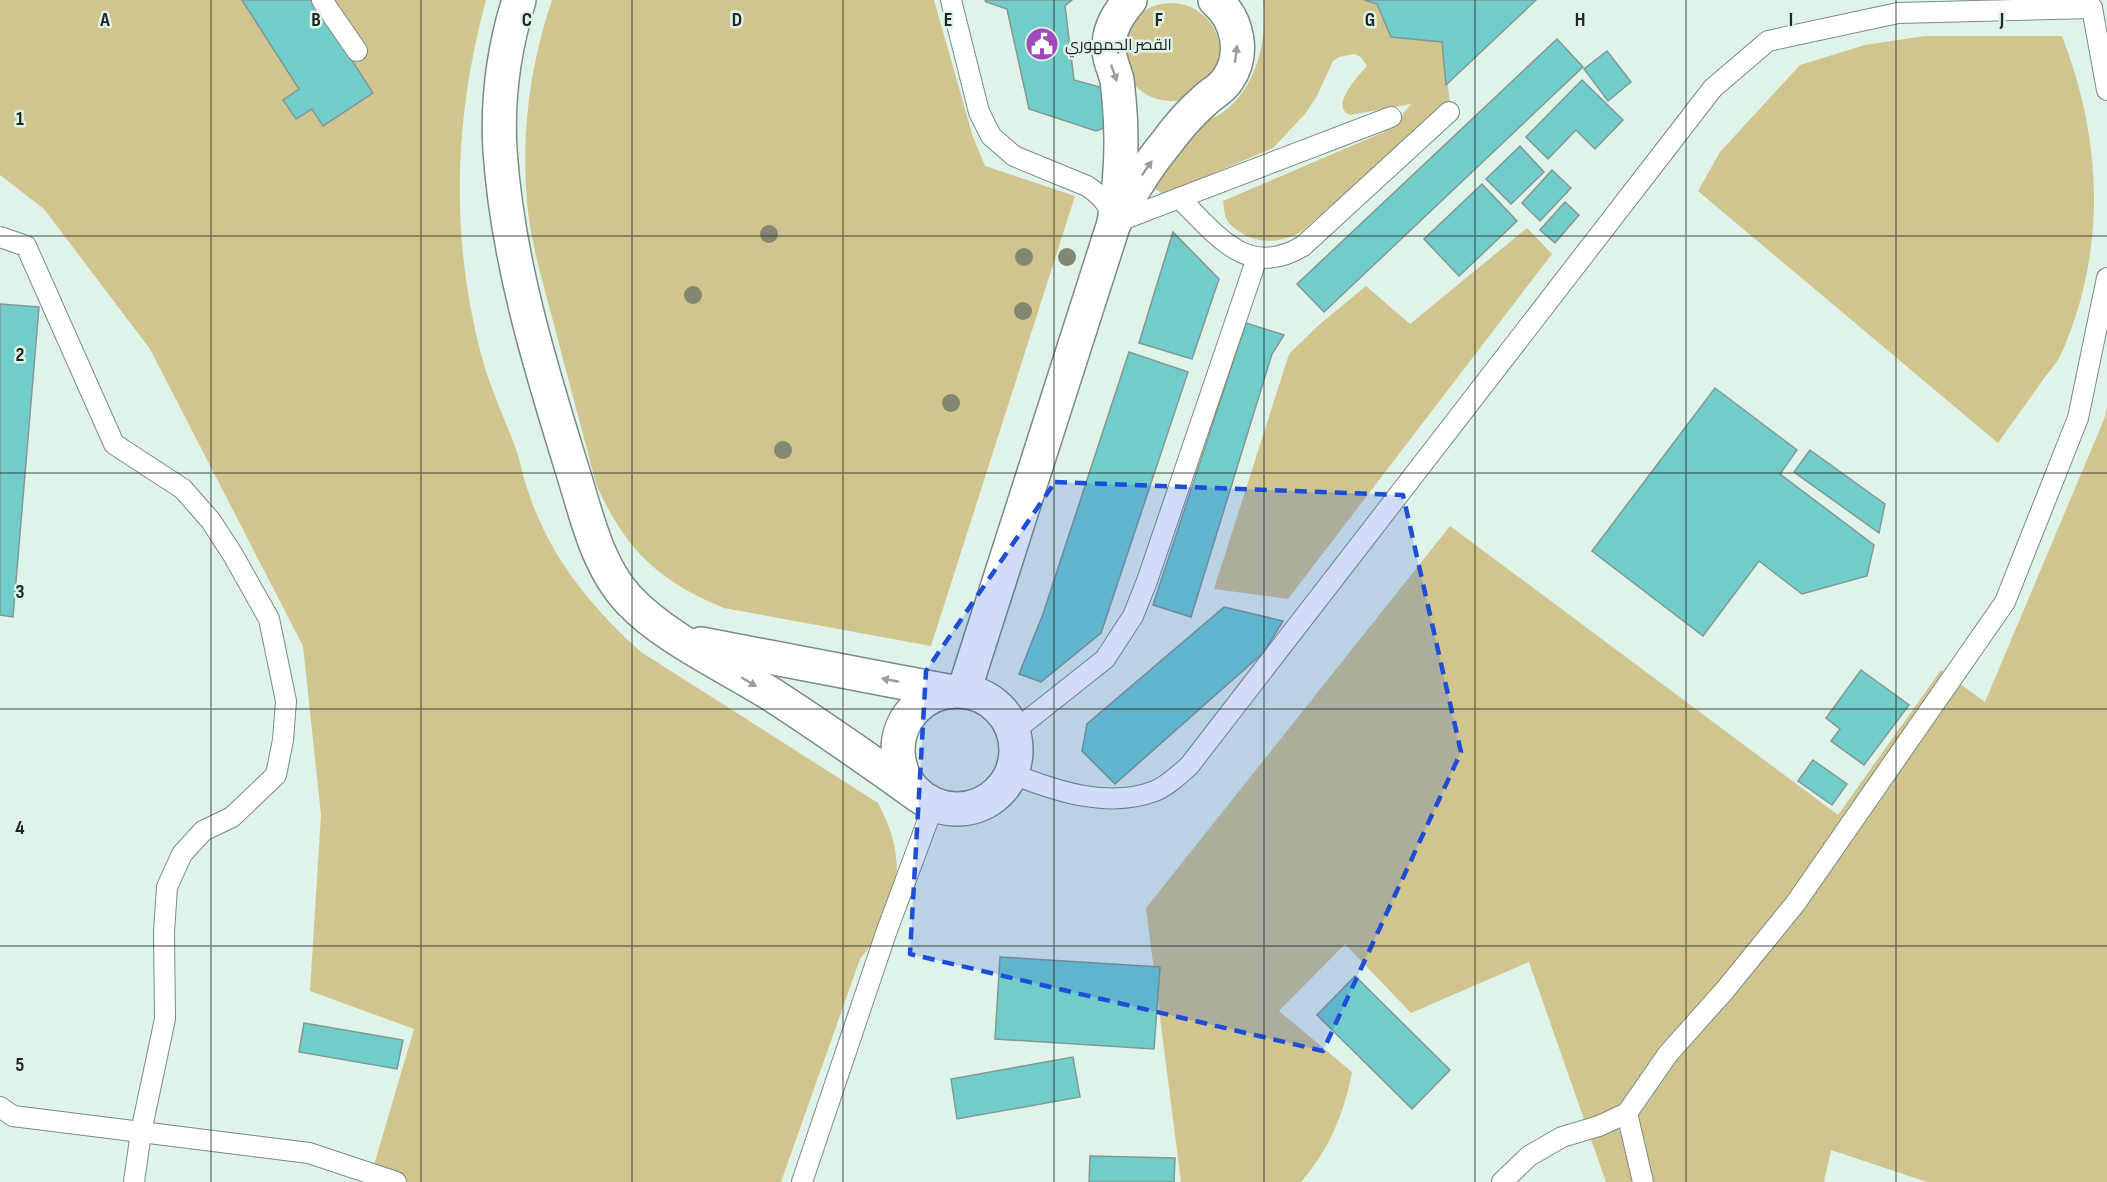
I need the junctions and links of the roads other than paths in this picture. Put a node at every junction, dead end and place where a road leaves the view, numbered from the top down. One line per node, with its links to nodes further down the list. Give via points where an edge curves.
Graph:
1 (322, 0): 7 (lane)
2 (519, 0): 16 (street, via 502,74 500,148 512,242 536,346 607,570 641,612)
3 (951, 0): 12 (lane, via 979,112 991,136 1014,156 1098,193 1112,212)
4 (1130, 0): 12 (street, one-way to 12, via 1111,28 1108,46 1121,120)
5 (1215, 0): 12 (street, one-way to 5, via 1159,151 1228,79 1235,64 1236,33)
6 (2089, 4): 8 (lane); 19 (lane, via 1898,13 1768,41 1713,88 1189,766 1156,790 1123,799 1083,796)
7 (357, 51)
8 (2107, 90)
9 (1449, 112): 14 (lane, via 1303,246 1278,257)
10 (1391, 117): 11 (lane)
11 (1179, 198): 12 (lane); 14 (lane, via 1229,247)
12 (1114, 223): 17 (street)
13 (0, 237): 23 (lane, via 26,246 114,444 183,489 212,521 269,619 286,701 276,775 232,817 203,831 182,854 167,887 165,1019)
14 (1257, 258): 18 (lane, via 1133,616 1106,659)
15 (2107, 278): 22 (lane, via 2078,418 2005,602 1795,904 1668,1054)
16 (681, 640): 17 (street, one-way to 16); 20 (street, one-way to 20)
17 (956, 691): 18 (street, via 995,704); 20 (street, via 931,697 917,706 900,735 901,768 908,783)
18 (1013, 732): 19 (street, via 1016,749)
19 (1010, 773): 20 (street, via 1008,781 983,803 950,809)
20 (927, 800): 26 (lane)
21 (0, 1107): 23 (lane, via 13,1116)
22 (1627, 1113): 27 (lane, via 1562,1137 1529,1156); 28 (lane)
23 (141, 1132): 24 (lane); 25 (lane, via 309,1153)
24 (134, 1182)
25 (396, 1182)
26 (802, 1182)
27 (1502, 1182)
28 (1643, 1182)

